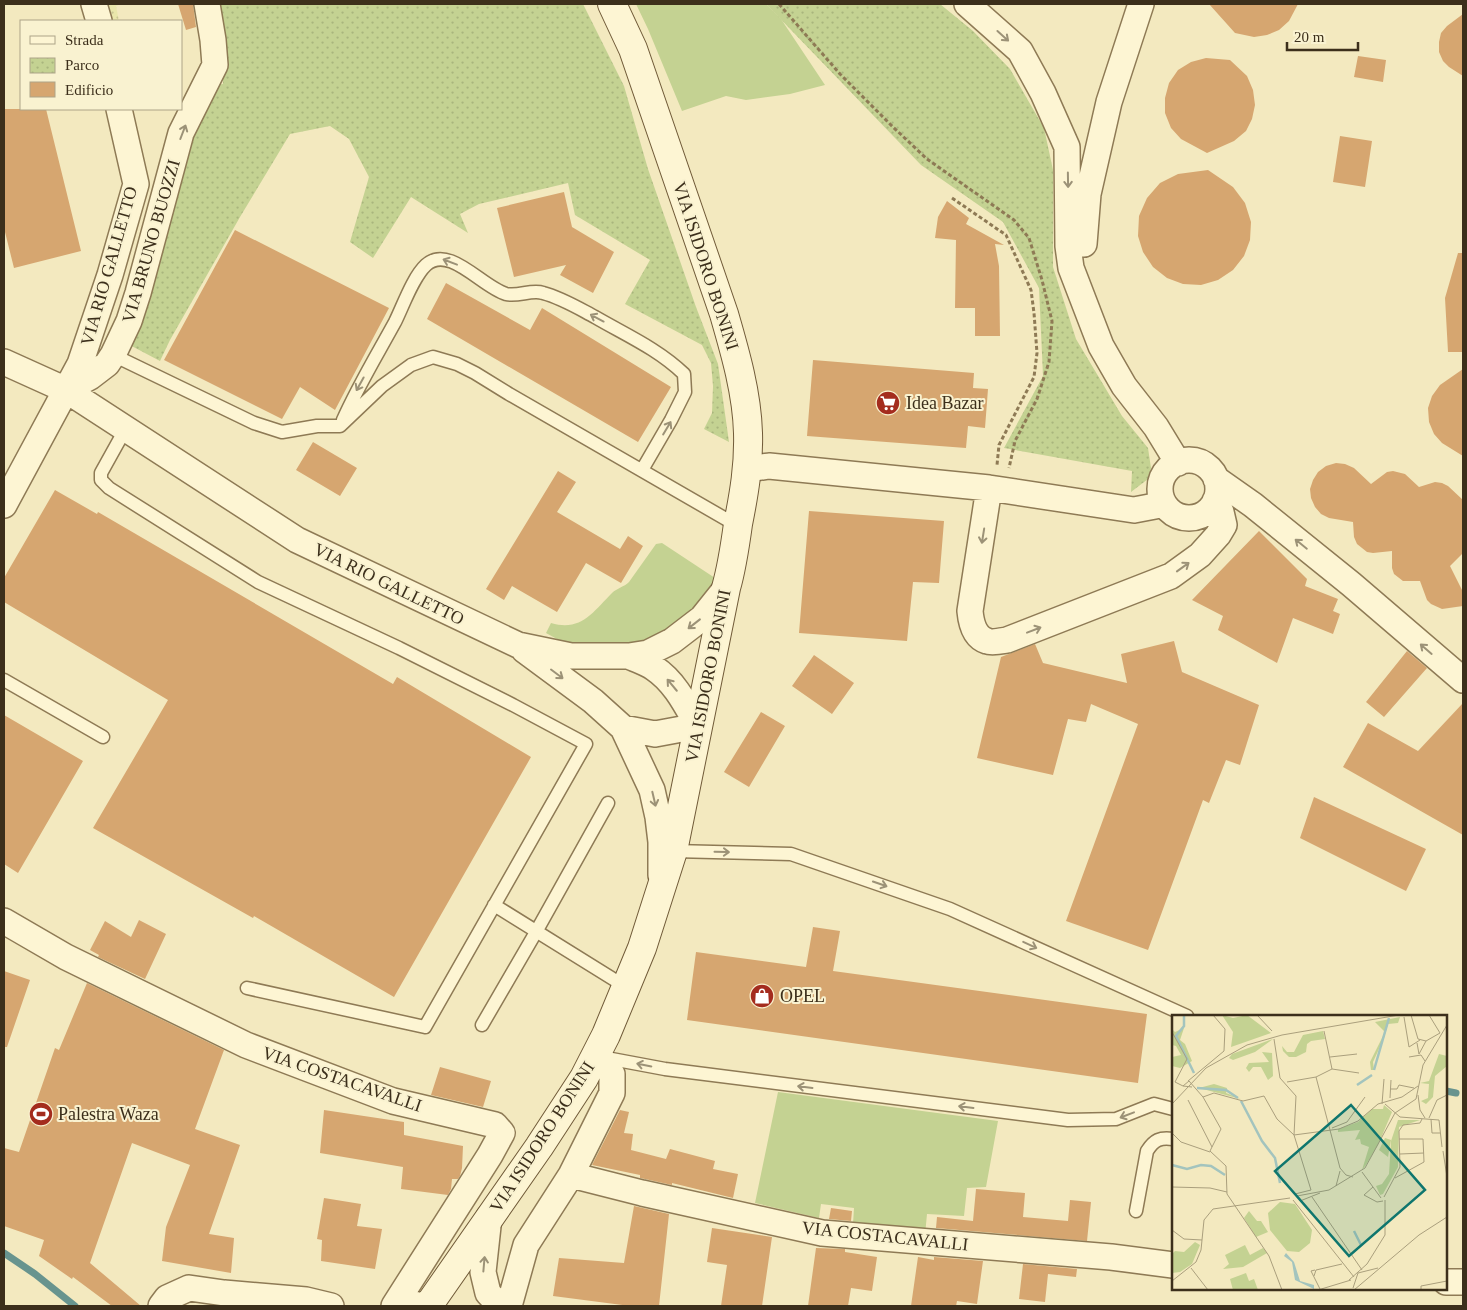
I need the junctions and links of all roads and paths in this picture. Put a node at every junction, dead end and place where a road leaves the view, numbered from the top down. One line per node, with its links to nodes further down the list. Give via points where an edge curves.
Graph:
1 (94, 4): 7 (street)
2 (207, 4): 11 (street, VIA BRUNO BUOZZI, one-way to 2, via 138,293 181,133 214,65)
3 (612, 4): 17 (street, VIA ISIDORO BONINI, via 632,49 733,344 748,432)
4 (779, 4): 19 (path, via 840,74 927,159 1014,220 1029,238 1052,320 1049,362 1037,399 1015,441 1006,480)
5 (967, 4): 10 (street, one-way to 10, via 1020,51 1068,147 1070,268)
6 (1141, 4): 10 (street, via 1109,102 1088,194 1084,230)
7 (98, 20)
8 (119, 110): 13 (street, VIA RIO GALLETTO, via 136,184 80,364)
9 (952, 198): 19 (path, via 1006,235 1031,290 1037,353 1034,377 999,445)
10 (1084, 305): 16 (street, via 1101,346 1124,386 1156,427)
11 (113, 355): 13 (street, VIA BRUNO BUOZZI, via 90,377); 14 (lane, via 261,426 282,432)
12 (4, 362): 13 (street, VIA RIO GALLETTO)
13 (66, 390): 15 (street, VIA RIO GALLETTO); 22 (street)
14 (340, 426): 18 (lane, via 382,386 410,365 433,357 475,373); 18 (lane, one-way to 14, via 685,392 684,374 646,345 558,297 540,292 506,294 449,259 439,258 426,265 414,283)
15 (126, 428): 25 (street, VIA RIO GALLETTO, via 297,540); 35 (lane, via 101,472 101,480 109,488 258,582 399,648 586,744)
16 (1178, 463): 20 (street, via 1196,461 1204,465 1211,471); 21 (street, via 1164,474 1160,492)
17 (748, 469): 19 (street, via 769,466); 23 (street, VIA ISIDORO BONINI)
18 (642, 470): 23 (lane)
19 (992, 488): 20 (street, one-way to 20, via 970,611 972,626 988,642 1006,640 1171,576 1200,555 1224,525); 21 (street, via 1134,510 1155,506)
20 (1215, 490): 21 (street, via 1210,509 1193,518 1175,514); 28 (street, one-way to 20, via 1253,505)
21 (1162, 501)
22 (4, 505)
23 (738, 526): 24 (street, VIA ISIDORO BONINI)
24 (726, 588): 26 (street, VIA RIO GALLETTO, one-way to 26, via 702,618 672,641 648,653); 29 (street, VIA ISIDORO BONINI)
25 (518, 645): 26 (street, VIA RIO GALLETTO, via 571,656); 30 (street, one-way to 30, via 593,701)
26 (629, 656): 29 (street, one-way to 26, via 681,696 665,677 653,667)
27 (4, 680): 31 (lane)
28 (1463, 680)
29 (698, 726): 30 (street, via 654,734); 33 (street, VIA ISIDORO BONINI)
30 (623, 728): 34 (street, one-way to 34, via 652,790 661,842)
31 (103, 737)
32 (608, 804): 37 (lane)
33 (673, 851): 34 (street, VIA ISIDORO BONINI); 40 (lane, one-way to 40, via 791,854 950,909)
34 (661, 889): 38 (street, VIA ISIDORO BONINI)
35 (494, 905): 37 (lane); 39 (lane, via 425,1027)
36 (4, 921): 53 (street, VIA COSTACAVALLI, via 66,957 246,1045 393,1101 495,1125 502,1133 490,1155)
37 (536, 932): 38 (lane); 41 (lane)
38 (626, 987): 42 (street, VIA ISIDORO BONINI)
39 (247, 988)
40 (1185, 1015)
41 (482, 1025)
42 (595, 1056): 43 (lane, one-way to 42, via 1154,1104 1116,1119 1068,1120 665,1069); 45 (street, via 612,1074 612,1093); 47 (street, VIA ISIDORO BONINI, via 549,1132)
43 (1172, 1109)
44 (1172, 1139): 46 (lane, via 1157,1140 1147,1151)
45 (571, 1175): 48 (street, VIA COSTACAVALLI, via 822,1233); 58 (street, via 526,1245)
46 (1136, 1211)
47 (489, 1217): 56 (street, VIA ISIDORO BONINI); 57 (street, one-way to 47, via 488,1293 483,1272)
48 (1172, 1264)
49 (1447, 1282): 50 (street)
50 (1463, 1282)
51 (160, 1306): 52 (street, via 167,1298 189,1288 306,1300)
52 (331, 1306)
53 (394, 1306)
54 (400, 1306): 55 (street)
55 (416, 1306)
56 (428, 1306)
57 (500, 1306)
58 (509, 1306)

